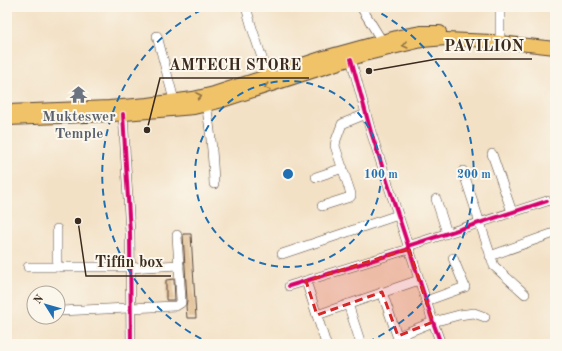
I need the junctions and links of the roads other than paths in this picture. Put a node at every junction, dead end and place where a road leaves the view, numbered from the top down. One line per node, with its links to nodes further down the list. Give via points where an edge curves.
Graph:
1 (246, 7): 11 (street)
2 (361, 7): 7 (street)
3 (500, 7): 4 (street)
4 (500, 35): 6 (main road); 7 (main road, via 422,32)
5 (157, 36): 12 (street)
6 (555, 40)
7 (382, 41): 10 (main road)
8 (555, 48): 9 (main road, one-way to 9, via 446,39 422,41)
9 (351, 59): 10 (main road); 16 (street)
10 (329, 61): 11 (main road); 13 (main road, one-way to 13, via 233,98)
11 (268, 76): 12 (main road, one-way to 11, via 214,93)
12 (174, 100): 14 (main road, via 109,107)
13 (206, 105): 15 (main road); 22 (street, via 213,154)
14 (7, 111)
15 (123, 114): 17 (main road); 40 (street)
16 (366, 114): 19 (street, via 342,124 335,143); 27 (street)
17 (7, 119)
18 (492, 154): 26 (street)
19 (343, 168): 21 (street); 25 (street, via 351,196)
20 (463, 171): 28 (street)
21 (316, 176)
22 (214, 184)
23 (436, 199): 30 (street)
24 (547, 202): 26 (street)
25 (322, 206)
26 (512, 212): 28 (street)
27 (398, 216): 33 (street); 34 (street)
28 (480, 223): 30 (street); 35 (street)
29 (57, 229): 39 (street)
30 (447, 233): 33 (street)
31 (554, 233): 35 (street)
32 (177, 235): 37 (street)
33 (408, 248): 41 (street); 42 (street)
34 (282, 254)
35 (490, 256): 45 (street, via 494,266)
36 (453, 258): 46 (street, via 465,287)
37 (179, 265): 40 (street); 48 (street, via 179,305)
38 (28, 267): 39 (street)
39 (57, 267): 40 (street)
40 (130, 267): 48 (street)
41 (419, 280): 44 (street); 46 (street)
42 (306, 281): 43 (street); 50 (street)
43 (289, 286)
44 (382, 292): 47 (street); 53 (street)
45 (525, 294)
46 (426, 301): 52 (street)
47 (348, 304): 50 (street); 56 (street)
48 (130, 308): 49 (street); 54 (street)
49 (66, 311)
50 (317, 315): 55 (street)
51 (485, 317): 52 (street, via 474,313)
52 (433, 322): 53 (street); 57 (street)
53 (399, 340)
54 (131, 344)
55 (326, 344)
56 (361, 344)
57 (441, 344)

